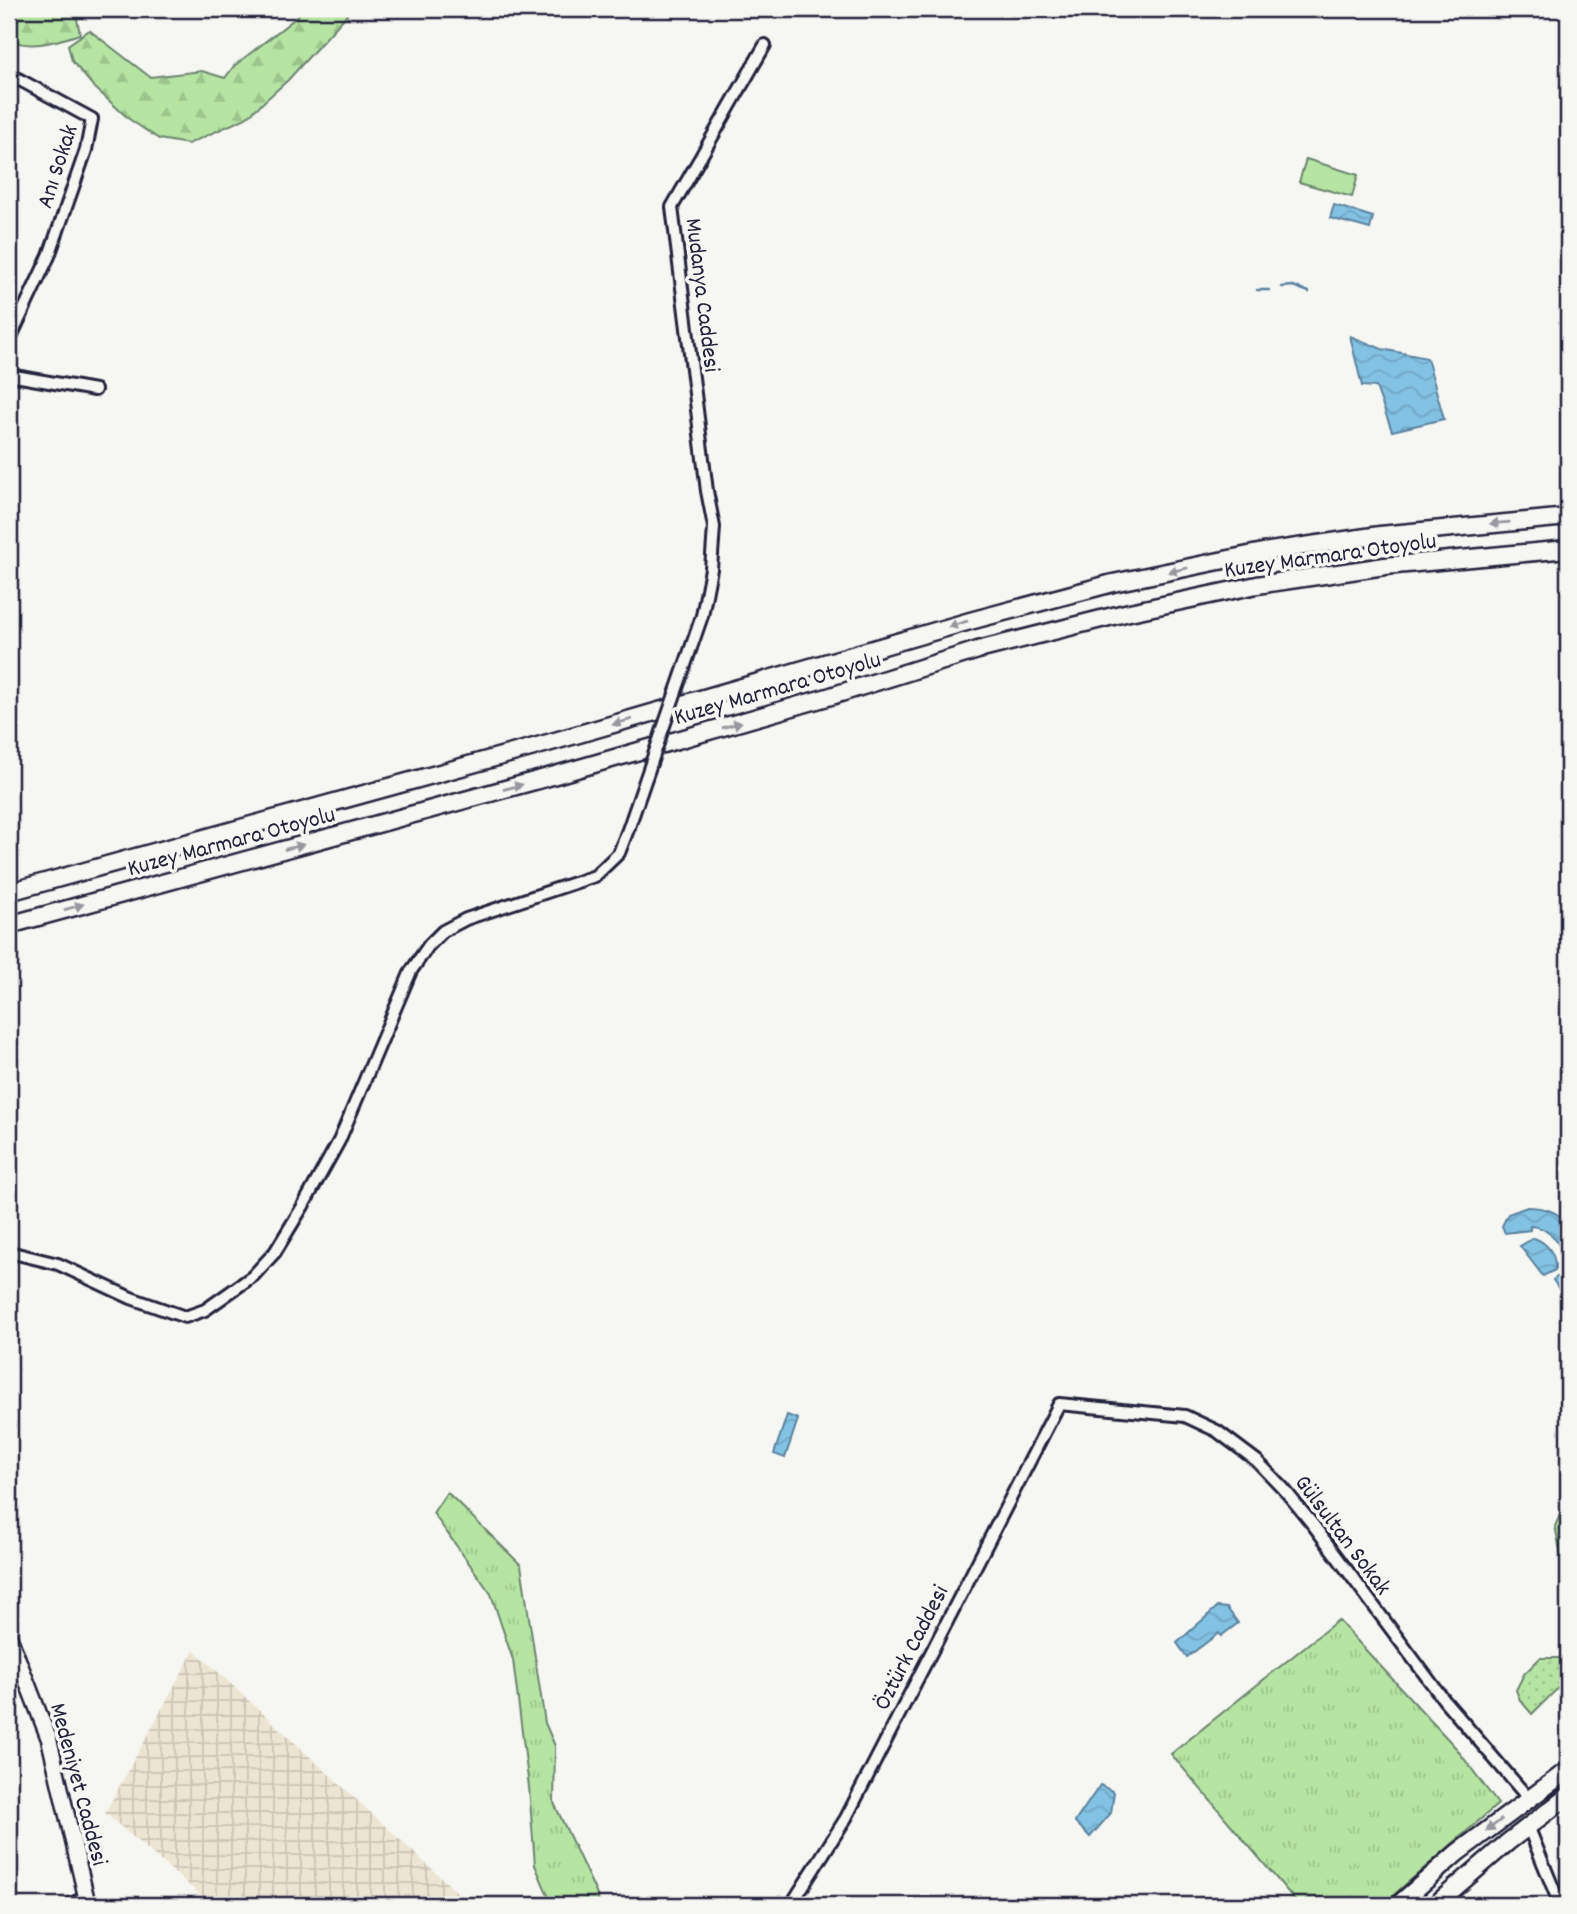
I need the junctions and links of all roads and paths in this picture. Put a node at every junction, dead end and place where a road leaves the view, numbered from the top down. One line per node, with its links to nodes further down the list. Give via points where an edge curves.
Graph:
1 (765, 45): 10 (street, Mudanya Caddesi, bridge, via 671,207 714,527 711,569 702,616 618,853 595,876 466,919 429,945 411,971 339,1141 296,1218 253,1276 205,1310 185,1317 58,1264)
2 (9, 74): 3 (street, Anı Sokak, via 92,119 86,150 49,256)
3 (9, 341)
4 (9, 375): 5 (street)
5 (95, 390)
6 (1568, 517): 8 (highway, Kuzey Marmara Otoyolu, one-way to 8, via 1380,534 1113,583)
7 (1568, 549): 9 (highway, Kuzey Marmara Otoyolu, one-way to 7, via 565,772 978,650 1125,613 1257,585 1385,566)
8 (9, 892)
9 (9, 925)
10 (9, 1252)
11 (1059, 1404): 15 (street, Gülsultan Sokak, via 1185,1416 1217,1430 1257,1461 1314,1526 1444,1700); 19 (street, Öztürk Caddesi, via 846,1818)
12 (9, 1636): 17 (main road, Medeniyet Caddesi, via 49,1739)
13 (1568, 1770): 15 (highway)
14 (1568, 1796): 16 (highway)
15 (1529, 1799): 20 (highway, one-way to 20)
16 (1528, 1826): 21 (highway); 22 (street)
17 (87, 1901): 18 (street)
18 (69, 1905)
19 (791, 1905)
20 (1398, 1905)
21 (1435, 1905)
22 (1560, 1905)

